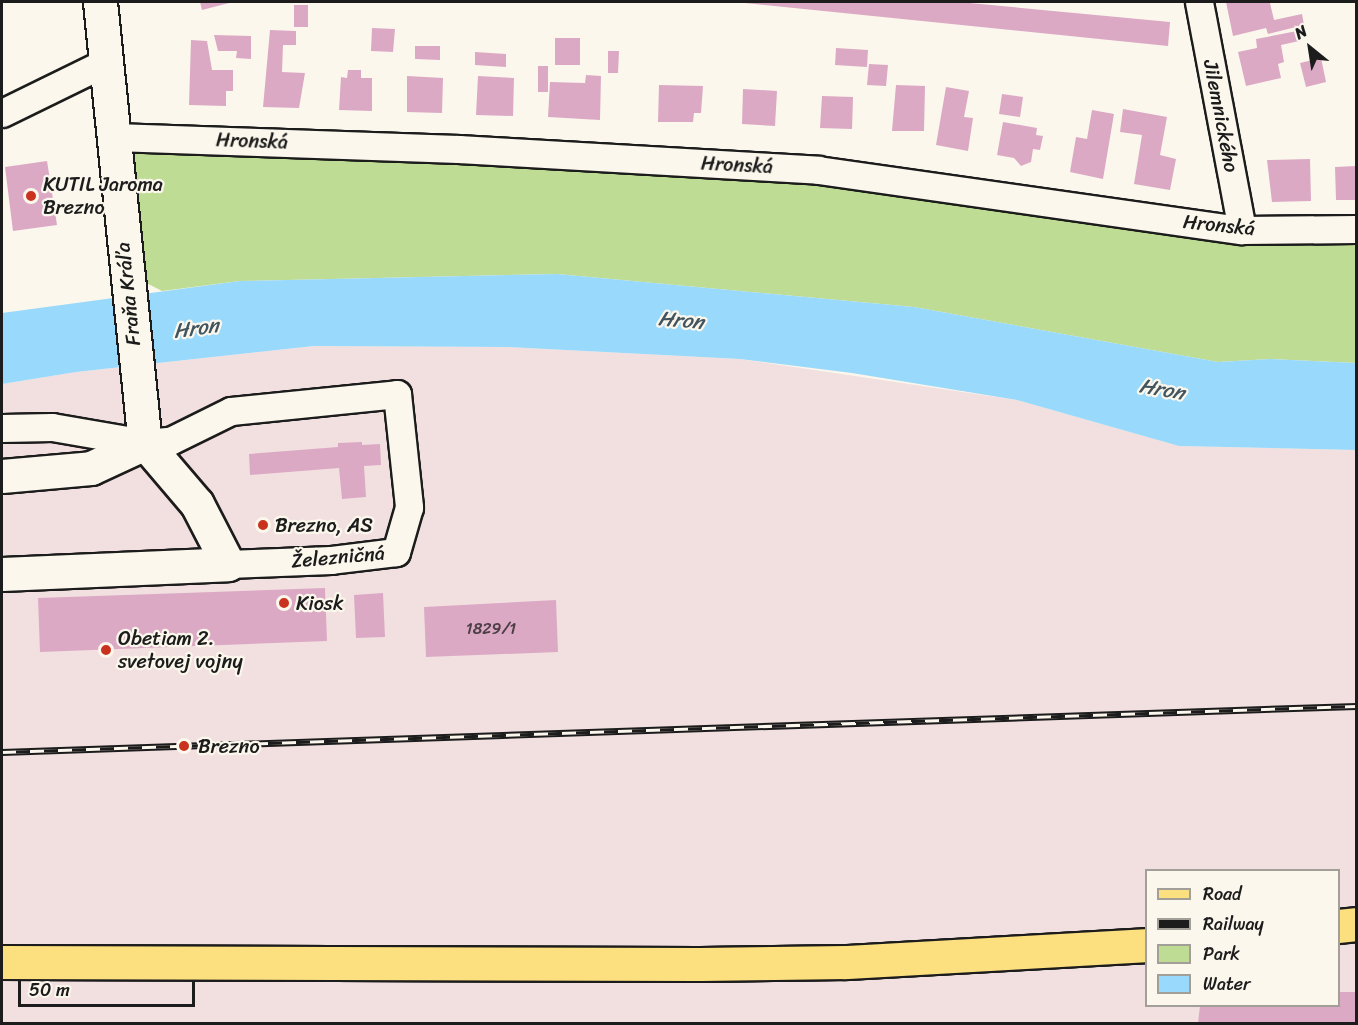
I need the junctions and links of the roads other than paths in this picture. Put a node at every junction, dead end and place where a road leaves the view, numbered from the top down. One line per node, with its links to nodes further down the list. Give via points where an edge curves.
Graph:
1 (100, 2): 3 (street, Fraňa Kráľa)
2 (1199, 2): 7 (street, Jilemnického)
3 (106, 62): 4 (street); 5 (street, Fraňa Kráľa)
4 (2, 113)
5 (114, 137): 7 (street, Hronská, via 459,148 818,170); 9 (street, Fraňa Kráľa)
6 (1356, 229): 7 (street, Hronská)
7 (1242, 230)
8 (2, 428): 9 (street, via 52,427)
9 (145, 443): 10 (street, via 91,468); 11 (street, via 197,504); 11 (street, Železničná, via 170,441 231,411 397,394 409,507 396,552 331,560)
10 (2, 476)
11 (228, 564): 12 (street, Železničná)
12 (2, 574)
13 (1356, 924): 14 (main road)
14 (1340, 926)
15 (1145, 945): 16 (main road, via 904,959 699,964)
16 (2, 962)

